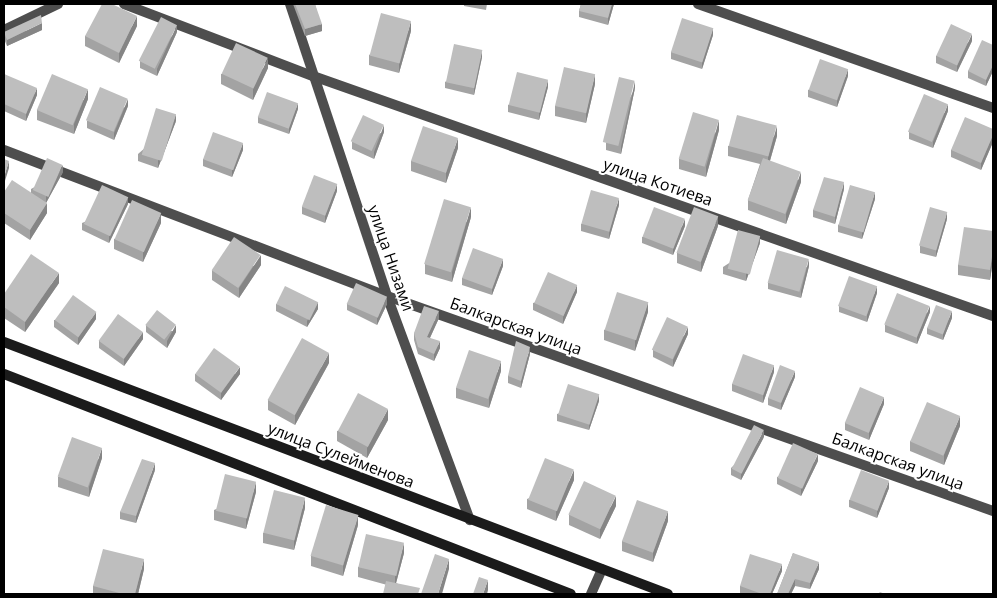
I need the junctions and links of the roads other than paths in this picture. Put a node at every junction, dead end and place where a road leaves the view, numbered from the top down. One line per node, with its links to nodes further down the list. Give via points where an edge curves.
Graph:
1 (58, 4): 5 (street)
2 (124, 4): 6 (street, улица Котиева)
3 (290, 4): 6 (street, улица Низами)
4 (698, 4): 7 (street)
5 (4, 30)
6 (313, 76): 9 (street, улица Низами); 10 (street, улица Котиева)
7 (993, 108)
8 (4, 150): 9 (street, Балкарская улица)
9 (388, 296): 13 (street, Балкарская улица); 14 (street, улица Низами)
10 (993, 316)
11 (4, 342): 14 (main road, улица Сулейменова)
12 (4, 374): 16 (main road)
13 (993, 511)
14 (470, 520): 15 (main road, улица Сулейменова)
15 (602, 569): 17 (street); 18 (main road, улица Сулейменова)
16 (571, 594)
17 (591, 594)
18 (668, 594)

